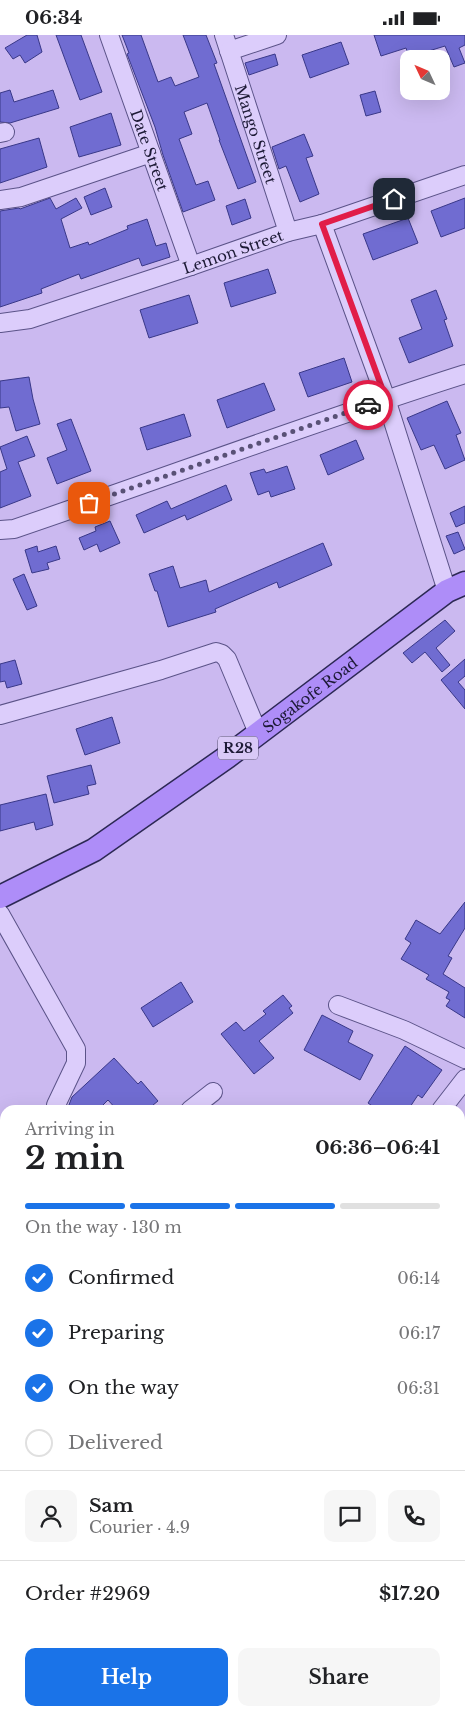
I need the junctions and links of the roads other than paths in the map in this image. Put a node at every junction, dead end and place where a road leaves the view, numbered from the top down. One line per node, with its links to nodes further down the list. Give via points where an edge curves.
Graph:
1 (109, 35): 4 (street, Date Street)
2 (277, 35): 3 (street)
3 (227, 43): 8 (street, Mango Street)
4 (151, 153): 6 (street, via 21,197); 9 (street, Date Street)
5 (465, 175): 7 (street, Lemon Street)
6 (0, 200)
7 (322, 224): 8 (street, Lemon Street); 12 (street)
8 (288, 232): 9 (street, Lemon Street)
9 (191, 266): 10 (street, Lemon Street, via 30,319)
10 (0, 323)
11 (465, 374): 12 (street)
12 (386, 399): 13 (street, via 14,529); 14 (street)
13 (0, 530)
14 (456, 587): 16 (main road, Sogakofe Road / R28)
15 (0, 715): 16 (street, via 216,652 227,659)
16 (258, 733): 17 (main road, Sogakofe Road / R28, via 94,850)
17 (0, 897)
18 (0, 915): 23 (street, via 76,1049 76,1063)
19 (338, 1005): 20 (street, via 404,1030)
20 (465, 1059)
21 (465, 1079): 25 (street)
22 (213, 1092): 24 (street)
23 (56, 1105)
24 (196, 1105)
25 (445, 1105)

